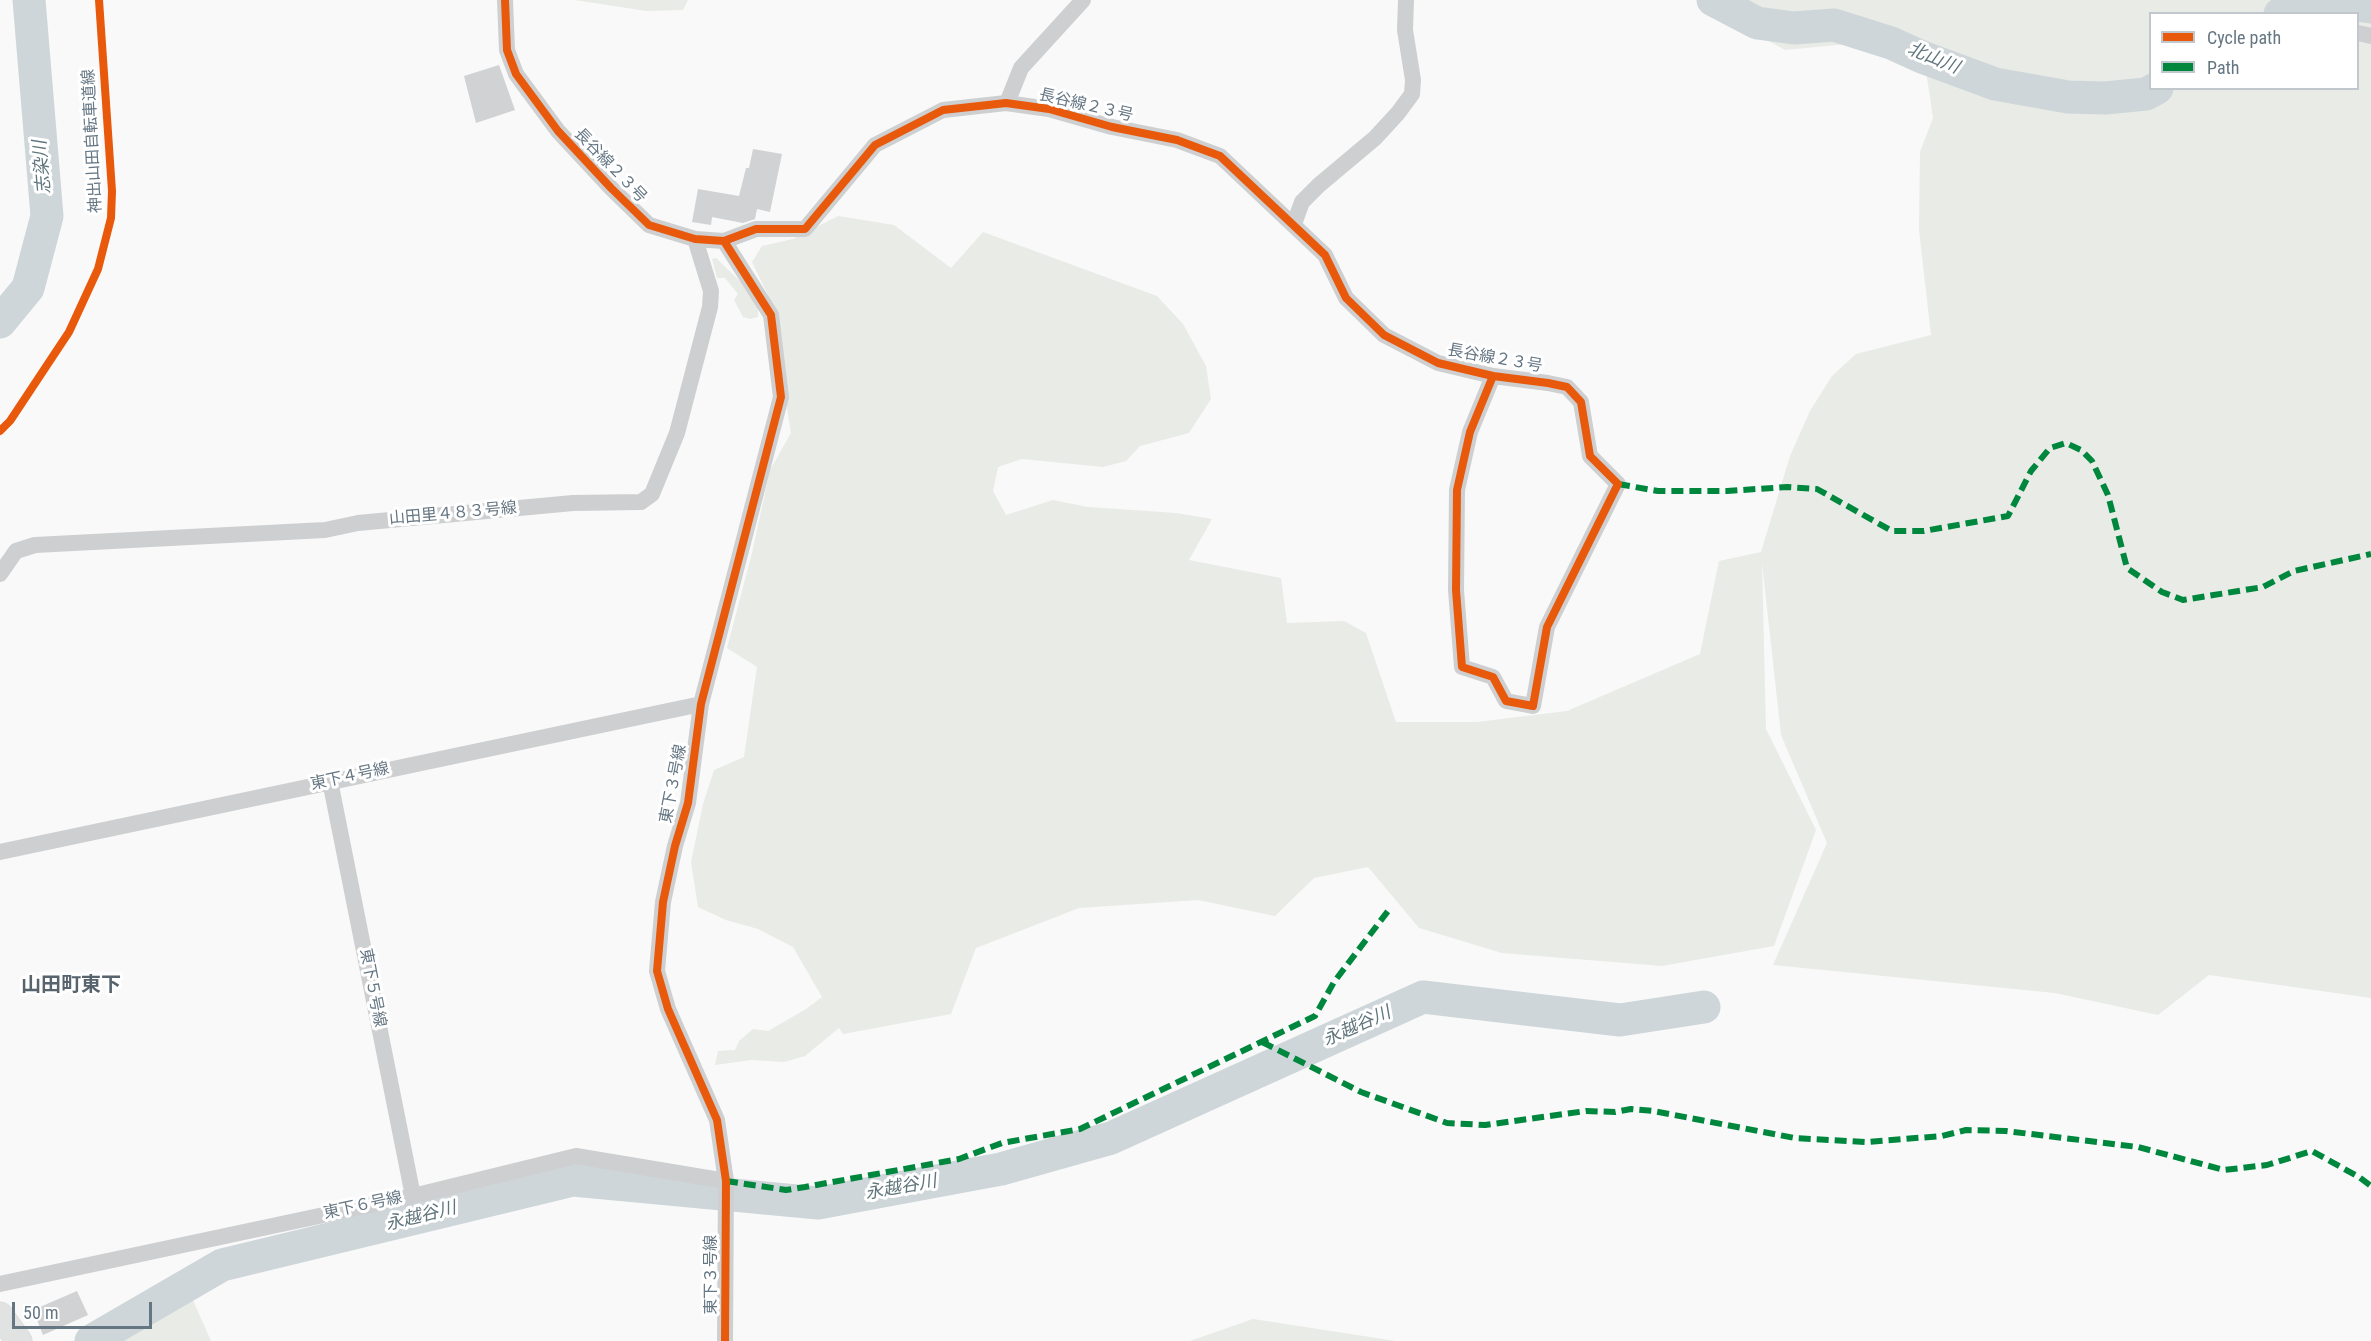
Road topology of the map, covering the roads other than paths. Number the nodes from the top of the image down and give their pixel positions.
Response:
1 (505, 0) edge
2 (1083, 0) edge
3 (1406, 0) edge
4 (1007, 103) junction
5 (1294, 224) junction
6 (695, 239) junction
7 (724, 241) junction
8 (1492, 376) junction
9 (0, 574) edge
10 (701, 704) junction
11 (330, 781) junction
12 (0, 852) edge
13 (726, 1182) junction
14 (413, 1196) junction
15 (0, 1284) edge
16 (0, 1315) edge
17 (19, 1341) edge
18 (725, 1341) edge

1 - 6 street, 長谷線２３号
2 - 4 street
3 - 5 street
4 - 5 street, 長谷線２３号
4 - 7 street, 長谷線２３号
5 - 8 street, 長谷線２３号
6 - 7 street, 長谷線２３号
6 - 9 street, 山田里４８３号線
7 - 10 street, 東下３号線
8 - 8 street, 長谷線２３号
10 - 11 street, 東下４号線
10 - 13 street, 東下３号線
11 - 12 street, 東下４号線
11 - 14 street, 東下５号線
13 - 14 street, 東下６号線
13 - 18 street, 東下３号線
14 - 15 street, 東下６号線
16 - 17 main road

